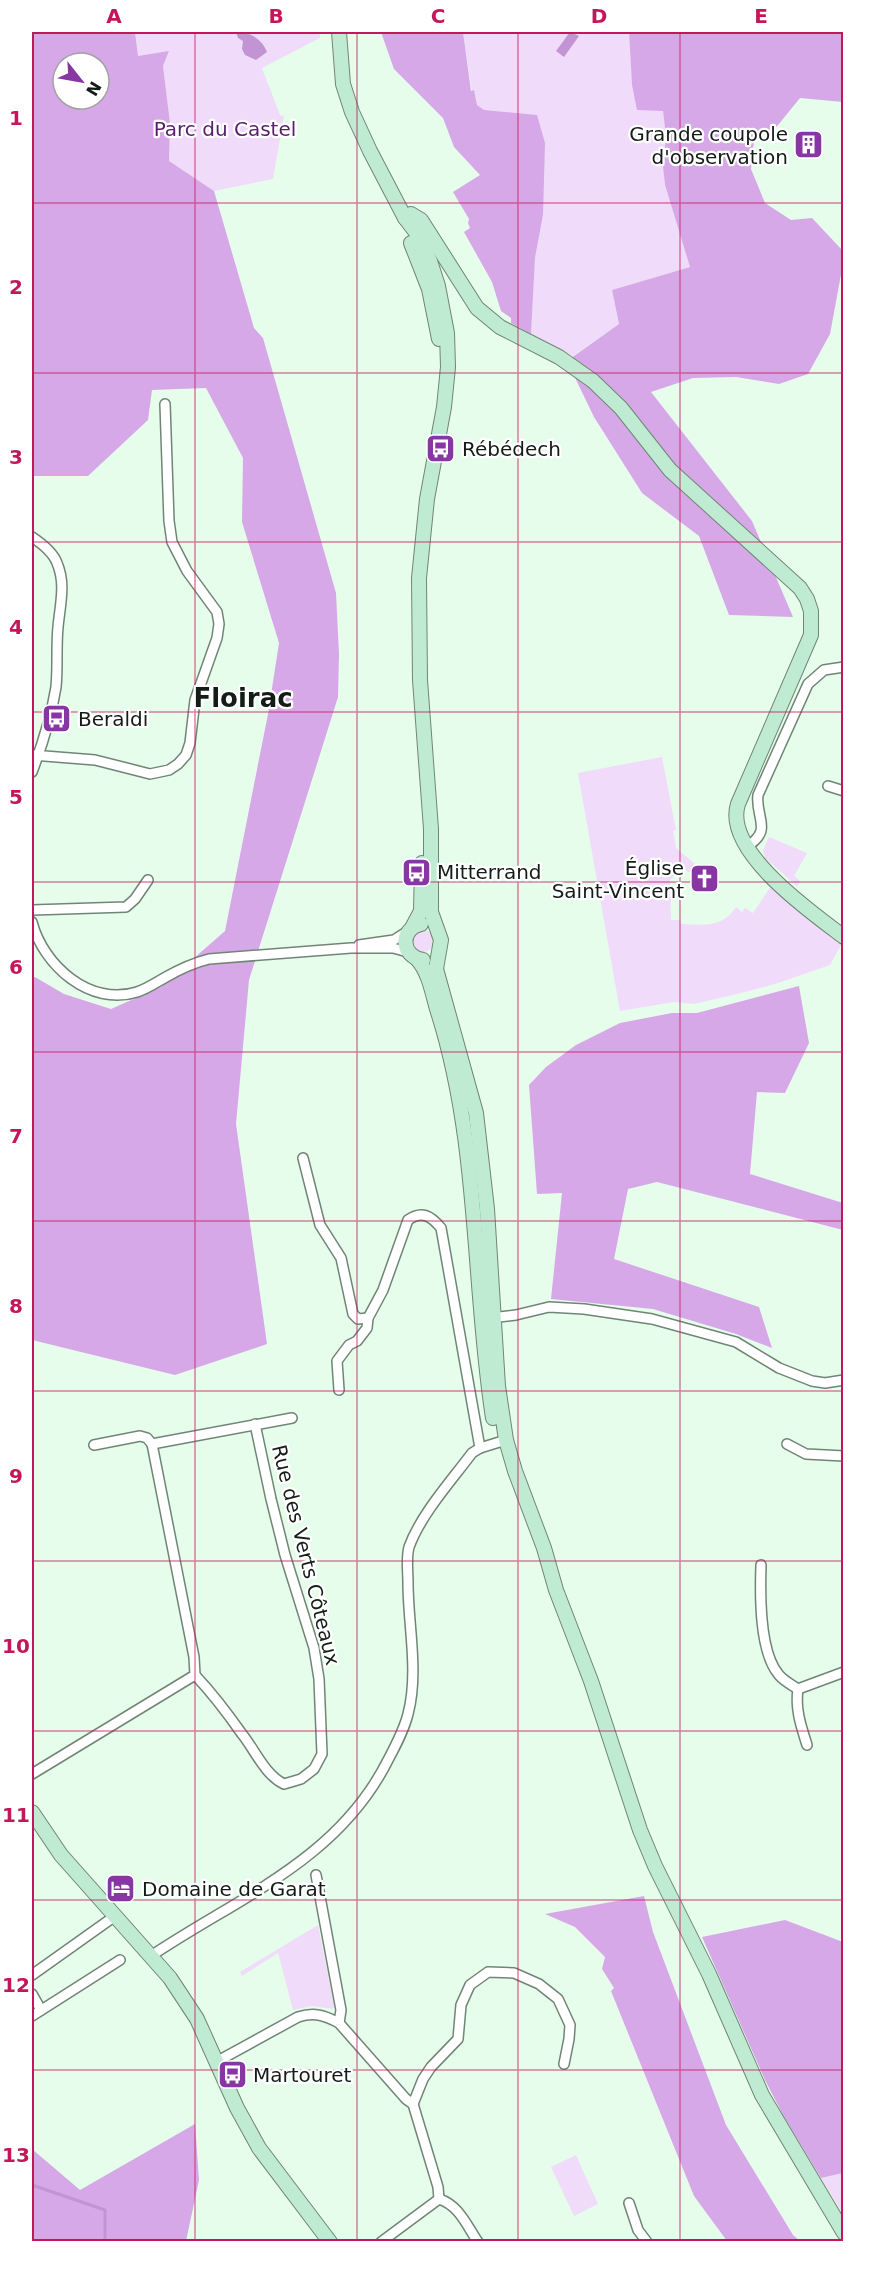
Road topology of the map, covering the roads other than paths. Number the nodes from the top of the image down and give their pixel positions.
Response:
1 (339, 32) edge
2 (405, 218) junction
3 (165, 404) dead end
4 (32, 537) edge
5 (843, 667) edge
6 (35, 755) edge
7 (32, 772) edge
8 (828, 786) dead end
9 (843, 791) edge
10 (746, 847) junction
11 (148, 880) dead end
12 (32, 910) edge
13 (32, 922) edge
14 (411, 928) junction
15 (436, 929) junction
16 (843, 937) edge
17 (351, 948) junction
18 (438, 952) junction
19 (412, 956) junction
20 (303, 1158) dead end
21 (368, 1318) junction
22 (488, 1318) junction
23 (843, 1380) edge
24 (339, 1390) dead end
25 (292, 1418) dead end
26 (255, 1424) junction
27 (501, 1441) junction
28 (152, 1444) junction
29 (787, 1444) dead end
30 (93, 1445) dead end
31 (480, 1448) junction
32 (843, 1456) edge
33 (761, 1565) dead end
34 (843, 1672) edge
35 (195, 1675) junction
36 (798, 1689) junction
37 (807, 1745) dead end
38 (32, 1774) edge
39 (32, 1812) edge
40 (316, 1875) dead end
41 (115, 1916) junction
42 (151, 1956) junction
43 (120, 1960) dead end
44 (32, 1975) edge
45 (32, 1994) edge
46 (41, 2010) junction
47 (32, 2016) edge
48 (339, 2023) junction
49 (216, 2062) junction
50 (564, 2064) dead end
51 (413, 2104) junction
52 (439, 2199) junction
53 (630, 2203) dead end
54 (843, 2233) edge
55 (330, 2241) edge
56 (381, 2241) edge
57 (478, 2241) edge
58 (647, 2241) edge

1 - 2 street
2 - 10 street
2 - 14 street
2 - 15 street
3 - 6 street
4 - 6 street
5 - 10 street
6 - 7 street
8 - 9 street
10 - 16 street
11 - 12 street
13 - 17 street
14 - 15 street
14 - 17 street
14 - 19 street
15 - 18 street
17 - 19 street
18 - 19 street
18 - 22 street
19 - 22 street
20 - 21 street
21 - 24 street
21 - 31 street
22 - 23 street
22 - 27 street
25 - 26 street, Rue des Verts Côteaux
26 - 28 street, Rue des Verts Côteaux
26 - 35 street, Rue des Verts Côteaux
27 - 31 street
27 - 54 street
28 - 30 street, Rue des Verts Côteaux
28 - 35 street
29 - 32 street
31 - 42 street
33 - 36 street
34 - 36 street
35 - 38 street
36 - 37 street
39 - 41 street
40 - 48 street
41 - 42 street
41 - 44 street
42 - 49 street
43 - 46 street
45 - 46 street
46 - 47 street
48 - 49 street
48 - 51 street
49 - 55 street
50 - 51 street
51 - 52 street
52 - 56 street
52 - 57 street
53 - 58 street

